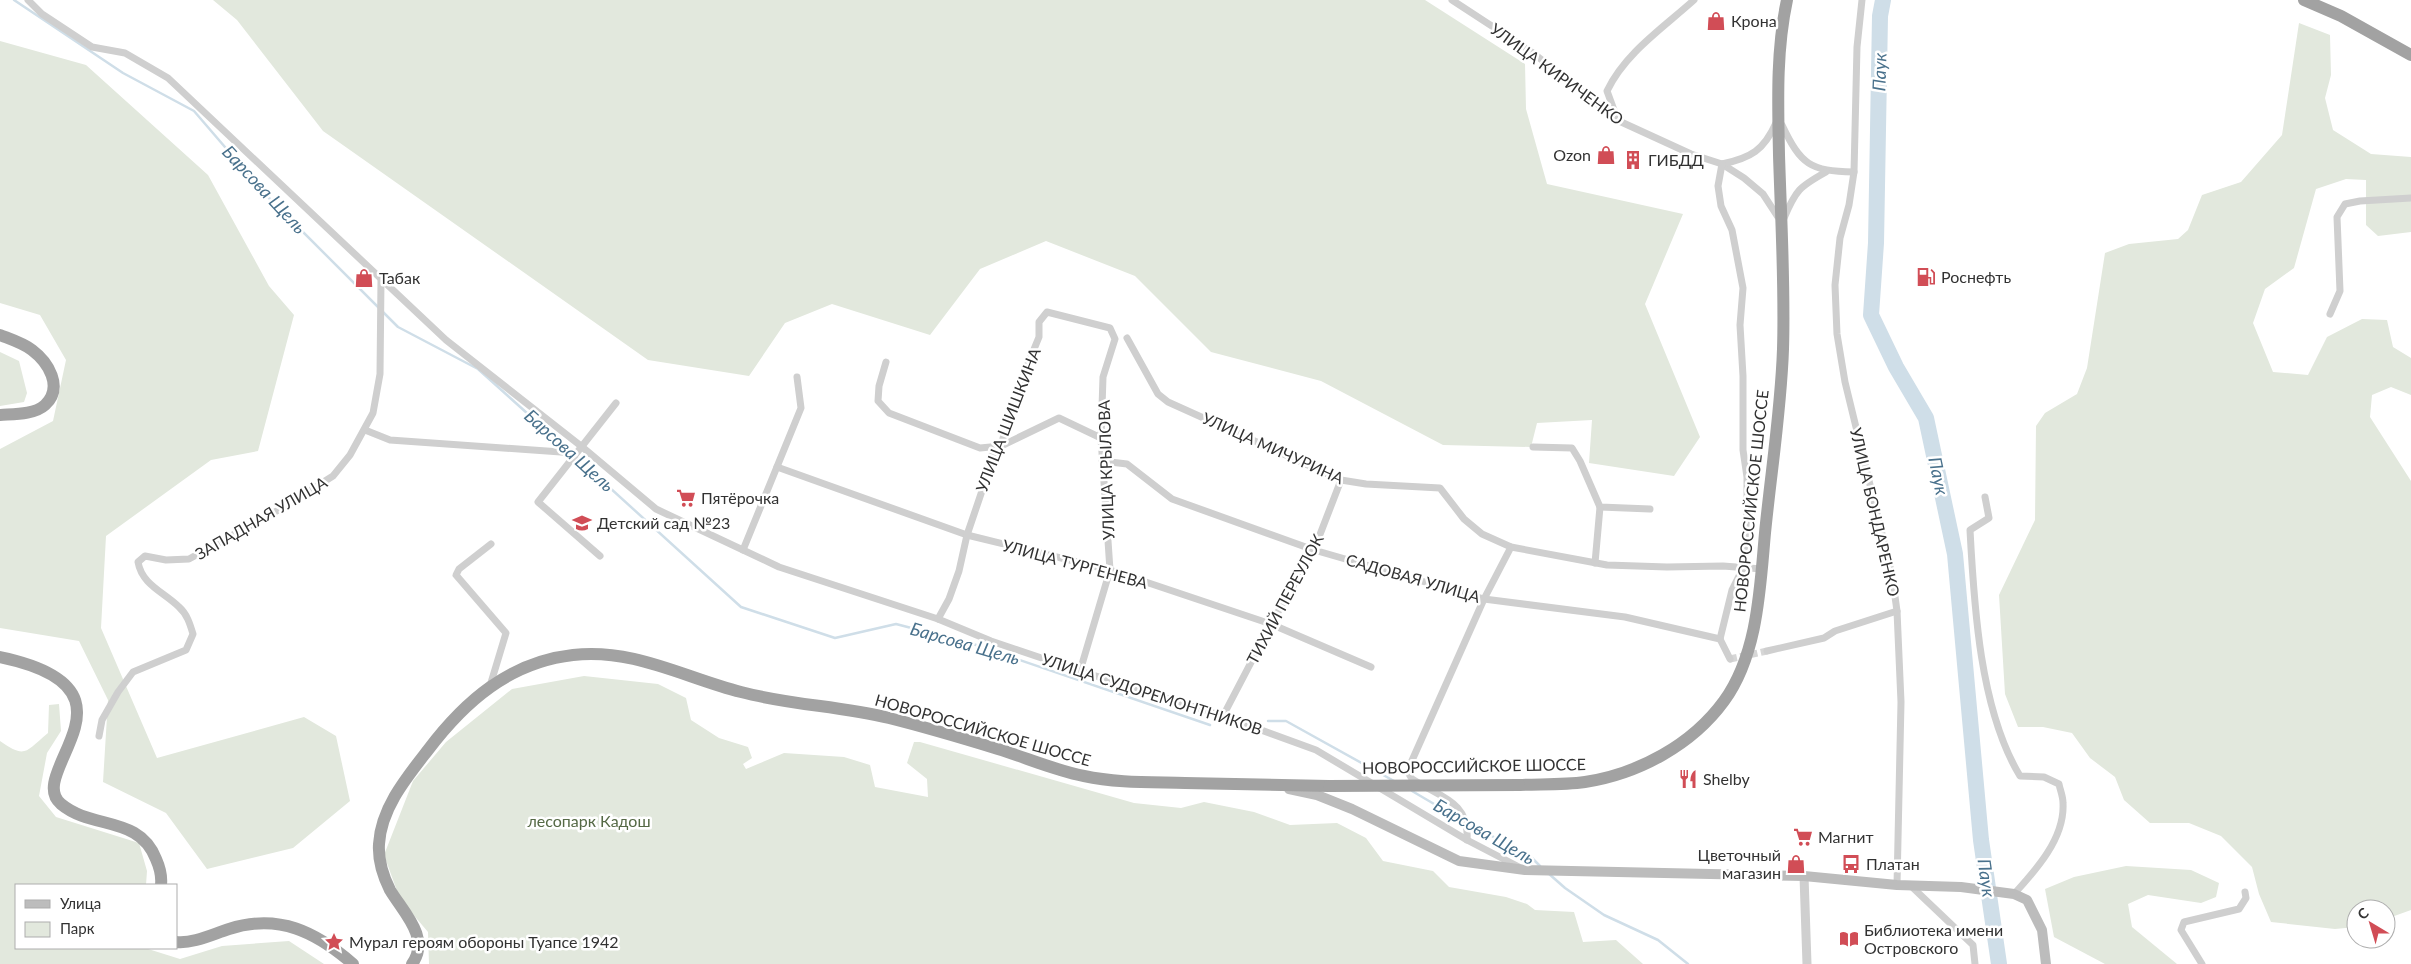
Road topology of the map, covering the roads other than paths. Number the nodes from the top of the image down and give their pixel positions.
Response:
1 (28, 0) edge
2 (1452, 0) edge
3 (1694, 0) edge
4 (1786, 0) edge
5 (1862, 0) edge
6 (2304, 0) edge
7 (2411, 55) edge
8 (1778, 118) junction
9 (1618, 121) junction
10 (1722, 164) junction
11 (1826, 172) junction
12 (1854, 172) junction
13 (2411, 198) edge
14 (1782, 224) junction
15 (381, 280) junction
16 (2330, 314) dead end
17 (1110, 328) joint
18 (0, 335) edge
19 (1127, 338) dead end
20 (886, 362) dead end
21 (797, 377) dead end
22 (616, 403) dead end
23 (0, 415) edge
24 (365, 430) junction
25 (1101, 438) junction
26 (581, 446) junction
27 (1001, 446) junction
28 (1533, 448) dead end
29 (575, 453) junction
30 (1102, 461) junction
31 (777, 467) junction
32 (1341, 480) junction
33 (1985, 497) dead end
34 (1600, 507) junction
35 (1650, 509) dead end
36 (967, 535) junction
37 (492, 544) dead end
38 (1511, 547) junction
39 (743, 550) junction
40 (1314, 550) junction
41 (600, 556) dead end
42 (1595, 563) junction
43 (1743, 568) junction
44 (1762, 569) junction
45 (1110, 570) junction
46 (1484, 599) junction
47 (1897, 611) junction
48 (938, 619) junction
49 (1271, 624) junction
50 (1720, 639) junction
51 (1767, 650) tunnel mouth
52 (0, 657) edge
53 (1730, 659) dead end
54 (1371, 667) dead end
55 (1080, 670) junction
56 (490, 686) junction
57 (1223, 716) junction
58 (99, 736) dead end
59 (1270, 785) junction
60 (1467, 840) junction
61 (1528, 870) junction
62 (1804, 876) junction
63 (161, 884) edge
64 (1896, 885) junction
65 (1911, 886) junction
66 (2245, 892) dead end
67 (2014, 894) junction
68 (178, 942) edge
69 (353, 964) edge
70 (412, 964) edge
71 (1807, 964) edge
72 (1975, 964) edge
73 (2046, 964) edge
74 (2202, 964) edge

1 - 15 street, УЛИЦА СУДОРЕМОНТНИКОВ
2 - 9 street, УЛИЦА КИРИЧЕНКО
3 - 9 street
4 - 8 highway, НОВОРОССИЙСКОЕ ШОССЕ
5 - 12 street, УЛИЦА БОНДАРЕНКО
6 - 7 highway
8 - 10 street
8 - 11 street
8 - 14 highway, НОВОРОССИЙСКОЕ ШОССЕ
9 - 10 street, УЛИЦА КИРИЧЕНКО
10 - 14 street, УЛИЦА КИРИЧЕНКО
10 - 43 street
11 - 12 street
11 - 14 street
12 - 47 street, УЛИЦА БОНДАРЕНКО
13 - 16 street
14 - 44 highway, НОВОРОССИЙСКОЕ ШОССЕ
15 - 24 street, ЗАПАДНАЯ УЛИЦА
15 - 26 street, УЛИЦА СУДОРЕМОНТНИКОВ
17 - 25 street, УЛИЦА КРЫЛОВА
17 - 27 street, УЛИЦА ШИШКИНА
18 - 23 highway
19 - 32 street, УЛИЦА МИЧУРИНА
20 - 27 street
21 - 31 street
22 - 26 street
24 - 29 street
24 - 58 street, ЗАПАДНАЯ УЛИЦА
25 - 27 street
25 - 30 street, УЛИЦА КРЫЛОВА
26 - 29 street
26 - 39 street, УЛИЦА СУДОРЕМОНТНИКОВ
27 - 36 street, УЛИЦА ШИШКИНА
28 - 34 street
29 - 41 street
30 - 40 street, САДОВАЯ УЛИЦА
30 - 45 street, УЛИЦА КРЫЛОВА
31 - 36 street, УЛИЦА ТУРГЕНЕВА
31 - 39 street
32 - 38 street, УЛИЦА МИЧУРИНА
32 - 40 street, ТИХИЙ ПЕРЕУЛОК
33 - 67 street
34 - 35 street
34 - 42 street
36 - 45 street, УЛИЦА ТУРГЕНЕВА
36 - 48 street, УЛИЦА ШИШКИНА
37 - 56 street
38 - 42 street, УЛИЦА МИЧУРИНА
38 - 46 street
39 - 48 street, УЛИЦА СУДОРЕМОНТНИКОВ
40 - 46 street, САДОВАЯ УЛИЦА
40 - 49 street, ТИХИЙ ПЕРЕУЛОК
42 - 43 street, УЛИЦА МИЧУРИНА
43 - 44 street, УЛИЦА МИЧУРИНА
43 - 50 street
44 - 59 highway, НОВОРОССИЙСКОЕ ШОССЕ, bridge
45 - 49 street, УЛИЦА ТУРГЕНЕВА
45 - 55 street, УЛИЦА КРЫЛОВА
46 - 50 street, САДОВАЯ УЛИЦА
46 - 60 street
47 - 51 street
47 - 64 street, УЛИЦА БОНДАРЕНКО
48 - 55 street, УЛИЦА СУДОРЕМОНТНИКОВ
49 - 54 street, УЛИЦА ТУРГЕНЕВА
49 - 57 street, ТИХИЙ ПЕРЕУЛОК
50 - 53 street
52 - 63 highway
55 - 57 street, УЛИЦА СУДОРЕМОНТНИКОВ
56 - 59 highway, НОВОРОССИЙСКОЕ ШОССЕ
56 - 70 highway, НОВОРОССИЙСКОЕ ШОССЕ
57 - 60 street, УЛИЦА СУДОРЕМОНТНИКОВ
59 - 61 main road, НОВОРОССИЙСКОЕ ШОССЕ
60 - 61 street, УЛИЦА СУДОРЕМОНТНИКОВ
61 - 62 main road, НОВОРОССИЙСКОЕ ШОССЕ
62 - 64 main road, НОВОРОССИЙСКОЕ ШОССЕ
62 - 71 street
64 - 65 main road, НОВОРОССИЙСКОЕ ШОССЕ
65 - 67 main road, НОВОРОССИЙСКОЕ ШОССЕ
65 - 72 street
66 - 74 street
67 - 73 main road
68 - 69 highway

